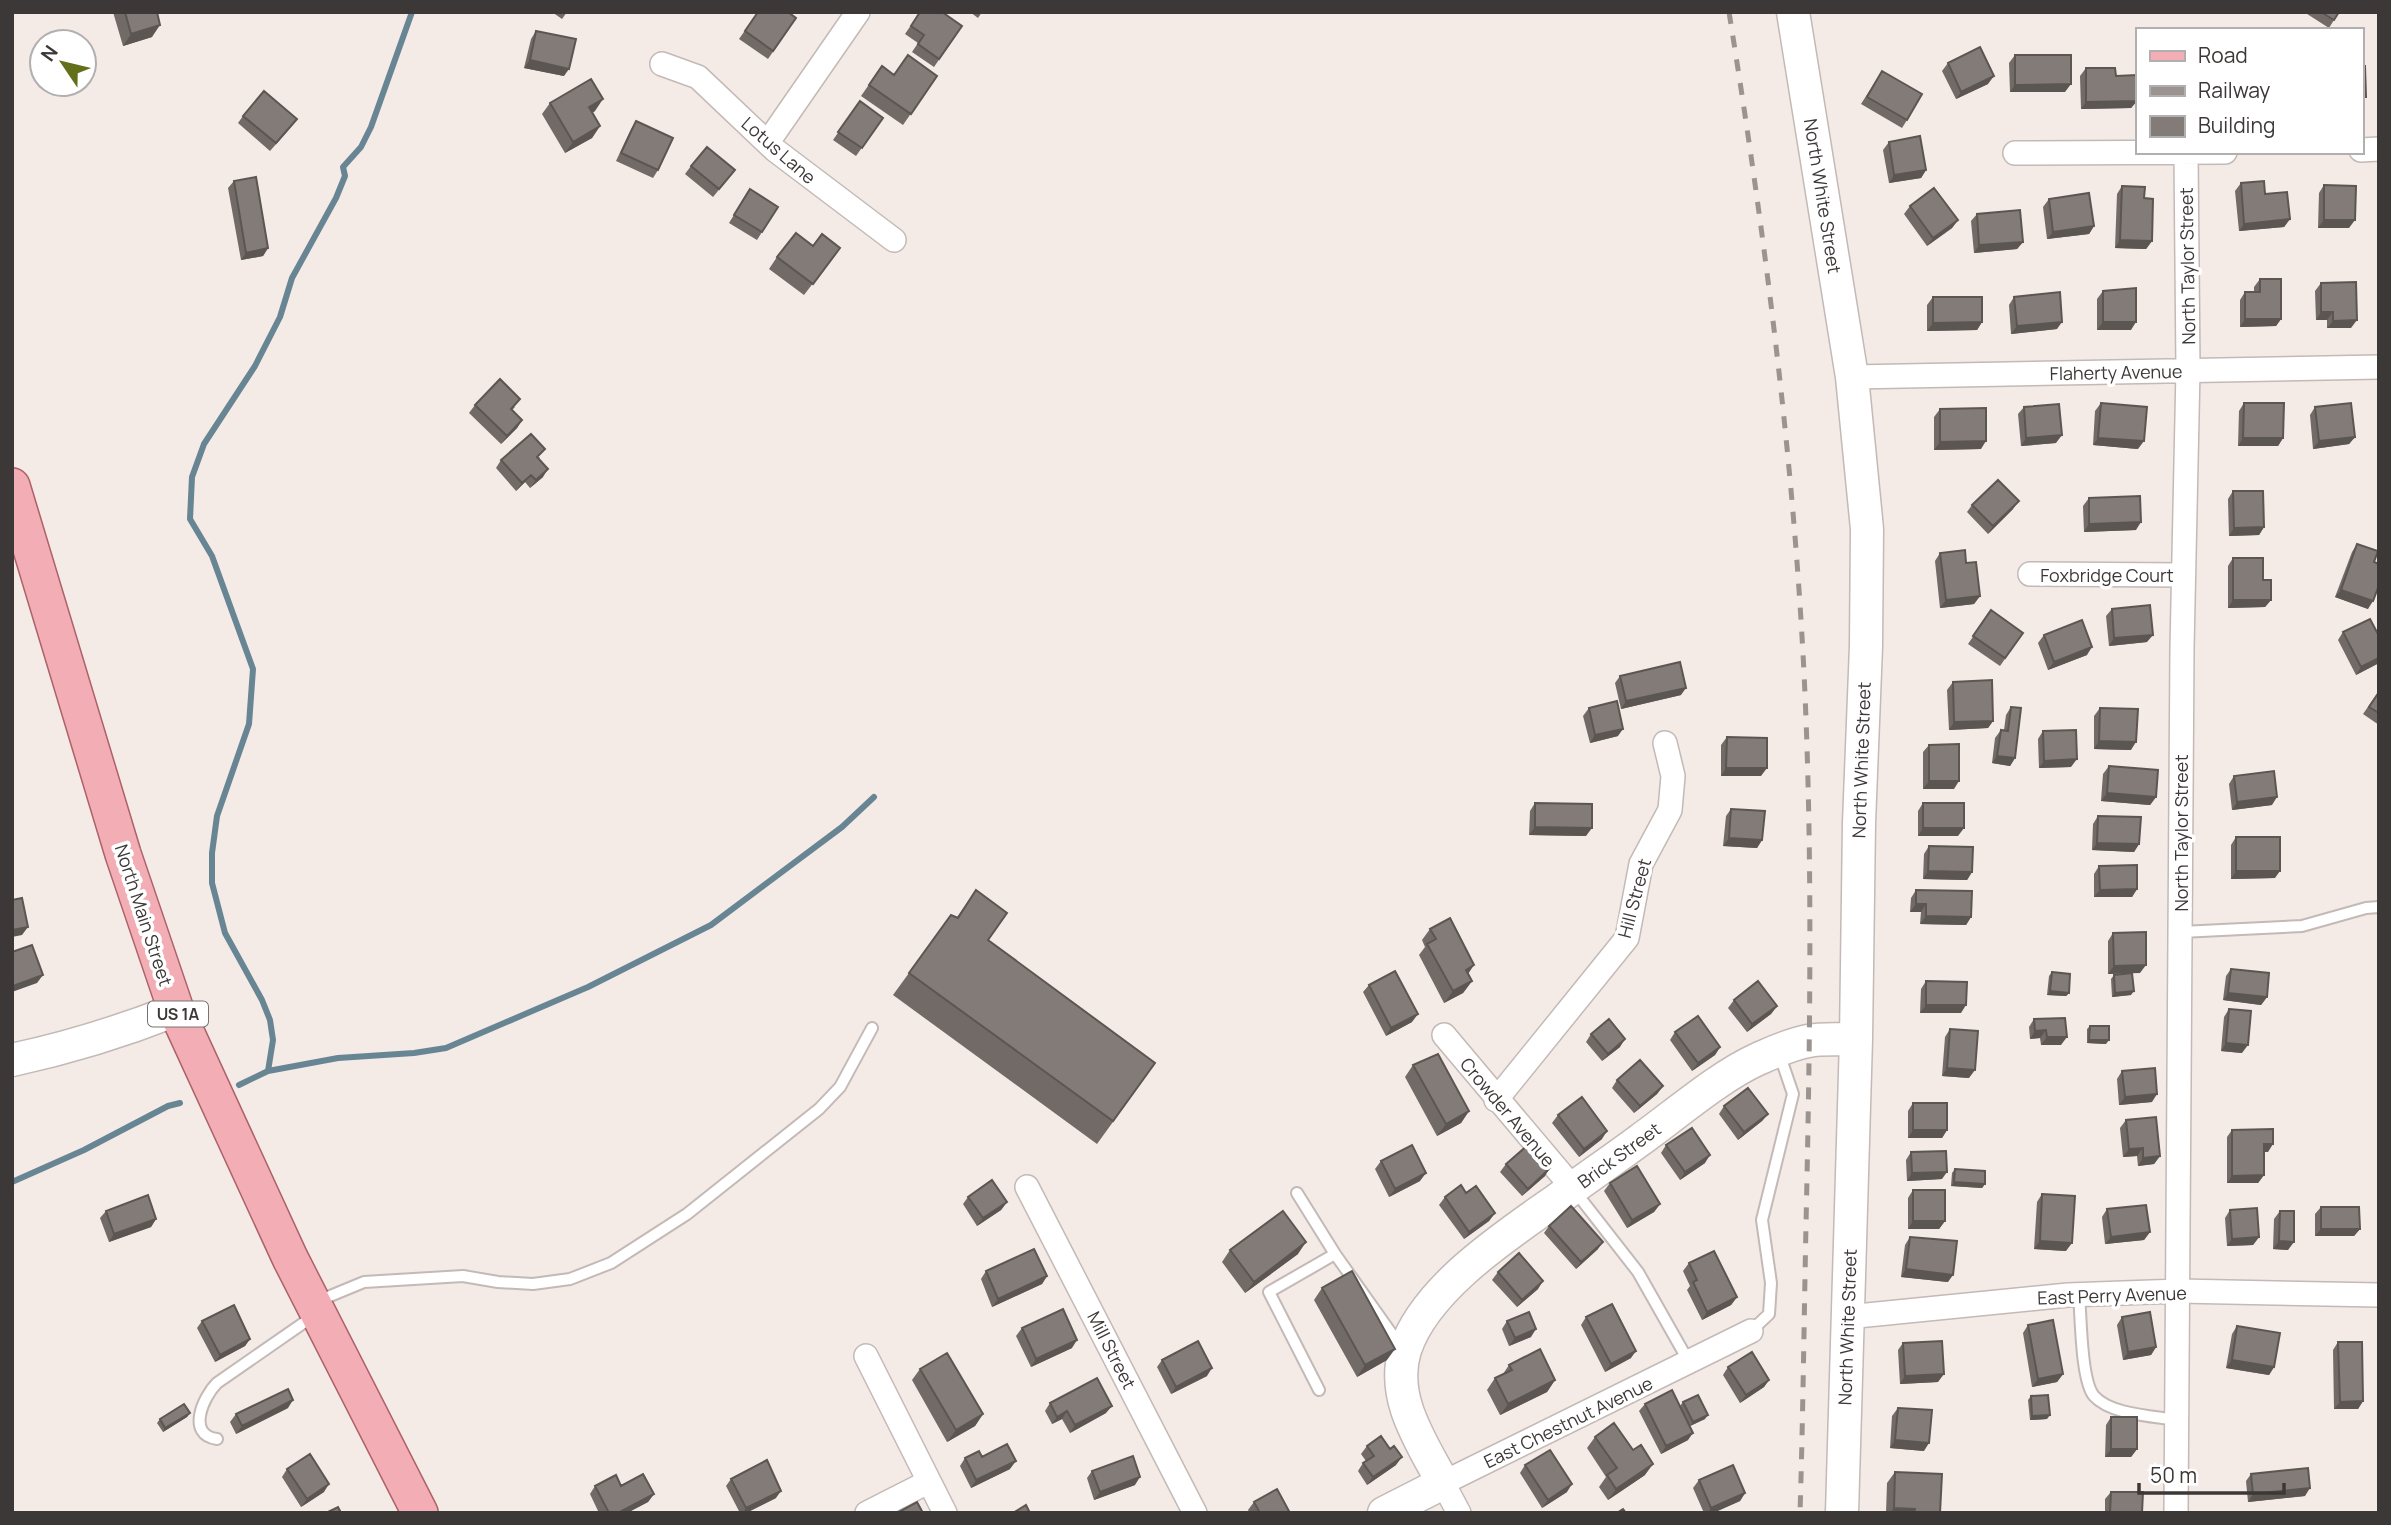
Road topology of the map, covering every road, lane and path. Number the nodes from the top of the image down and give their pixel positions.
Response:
1 (858, 12) edge
2 (1793, 12) edge
3 (662, 64) dead end
4 (768, 142) junction
5 (2015, 153) dead end
6 (2136, 153) edge
7 (2186, 154) edge
8 (894, 240) dead end
9 (2379, 367) edge
10 (2188, 370) junction
11 (1853, 377) junction
12 (12, 486) edge
13 (2030, 574) dead end
14 (2183, 575) junction
15 (1665, 743) dead end
16 (2379, 907) edge
17 (2181, 932) junction
18 (176, 1010) junction
19 (872, 1028) dead end
20 (1444, 1035) dead end
21 (1856, 1039) junction
22 (1778, 1050) junction
23 (12, 1060) edge
24 (1496, 1100) junction
25 (1027, 1187) dead end
26 (1573, 1188) junction
27 (1297, 1192) dead end
28 (1335, 1254) junction
29 (2179, 1291) junction
30 (2079, 1294) junction
31 (2379, 1295) edge
32 (315, 1308) junction
33 (1847, 1317) junction
34 (1751, 1331) joint
35 (1409, 1340) junction
36 (866, 1356) dead end
37 (1689, 1362) junction
38 (1320, 1390) dead end
39 (2177, 1420) junction
40 (217, 1439) dead end
41 (928, 1482) junction
42 (1443, 1483) junction
43 (420, 1513) edge
44 (867, 1513) edge
45 (944, 1513) edge
46 (1195, 1513) edge
47 (1384, 1513) edge
48 (1459, 1513) edge
49 (1842, 1513) edge
50 (2176, 1513) edge

1 - 4 street
2 - 11 main road, North White Street
3 - 4 street, Lotus Lane
4 - 8 street, Lotus Lane
5 - 6 street
7 - 10 street, North Taylor Street
9 - 10 street, Flaherty Avenue
10 - 11 street, Flaherty Avenue
10 - 14 street, North Taylor Street
11 - 21 main road, North White Street
12 - 18 main road, North Main Street / US 1A
13 - 14 street, Foxbridge Court
14 - 17 street, North Taylor Street
15 - 24 street, Hill Street
16 - 17 lane
17 - 29 street, North Taylor Street
18 - 23 main road
18 - 32 main road, North Main Street / US 1A
19 - 32 lane
20 - 24 street, Crowder Avenue
21 - 22 main road, Brick Street
21 - 33 main road, North White Street
22 - 26 main road, Brick Street
22 - 34 lane
24 - 26 street, Crowder Avenue
25 - 46 street, Mill Street
26 - 35 main road, Brick Street
26 - 37 lane
27 - 28 lane
28 - 35 lane
28 - 38 lane
29 - 30 street, East Perry Avenue
29 - 31 street, East Perry Avenue
29 - 39 street, North Taylor Street
30 - 33 street, East Perry Avenue
30 - 39 lane
32 - 40 lane
32 - 43 main road, North Main Street / US 1A
33 - 49 main road, North White Street
34 - 37 street, East Chestnut Avenue
35 - 42 main road
36 - 41 street
37 - 42 street, East Chestnut Avenue
39 - 50 street, North Taylor Street
41 - 44 street
41 - 45 street
42 - 47 main road, East Chestnut Avenue
42 - 48 street

